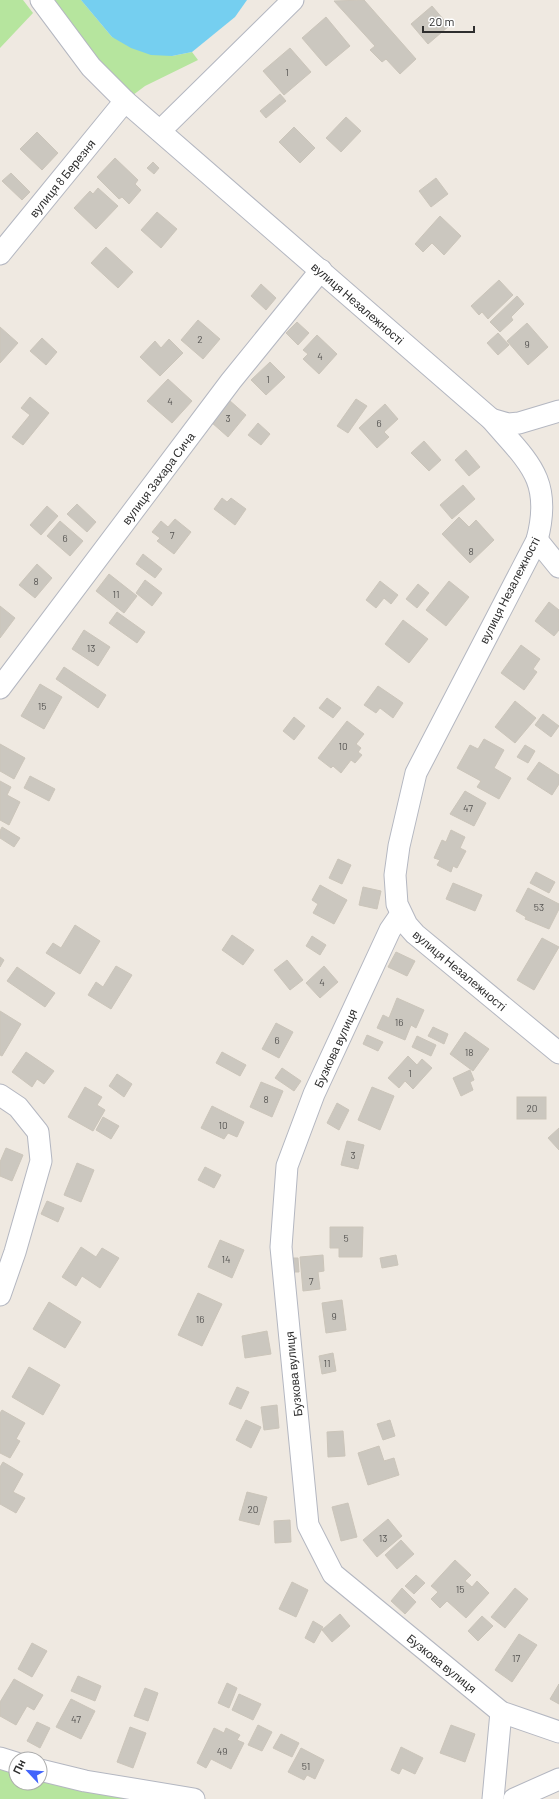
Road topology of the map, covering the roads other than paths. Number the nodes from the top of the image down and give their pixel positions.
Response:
1 (41, 0) edge
2 (293, 0) edge
3 (125, 101) junction
4 (160, 131) junction
5 (0, 254) edge
6 (321, 270) junction
7 (559, 411) edge
8 (491, 420) junction
9 (537, 540) junction
10 (559, 567) edge
11 (0, 688) edge
12 (401, 914) junction
13 (559, 1053) edge
14 (0, 1095) edge
15 (0, 1295) edge
16 (501, 1712) junction
17 (559, 1732) edge
18 (48, 1772) edge
19 (559, 1779) edge
20 (194, 1799) edge
21 (493, 1799) edge
22 (514, 1799) edge

1 - 3 street, вулиця Незалежності
2 - 4 street
3 - 4 street, вулиця Незалежності
3 - 5 street, вулиця 8 Березня
4 - 6 street, вулиця Незалежності
6 - 8 street, вулиця Незалежності
6 - 11 street, вулиця Захара Сича
7 - 8 street
8 - 9 street, вулиця Незалежності
9 - 10 street
9 - 12 street, вулиця Незалежності
12 - 13 street, вулиця Незалежності
12 - 16 street, Бузкова вулиця
14 - 15 street
16 - 17 street, Бузкова вулиця
16 - 21 street
18 - 20 street
19 - 22 street

